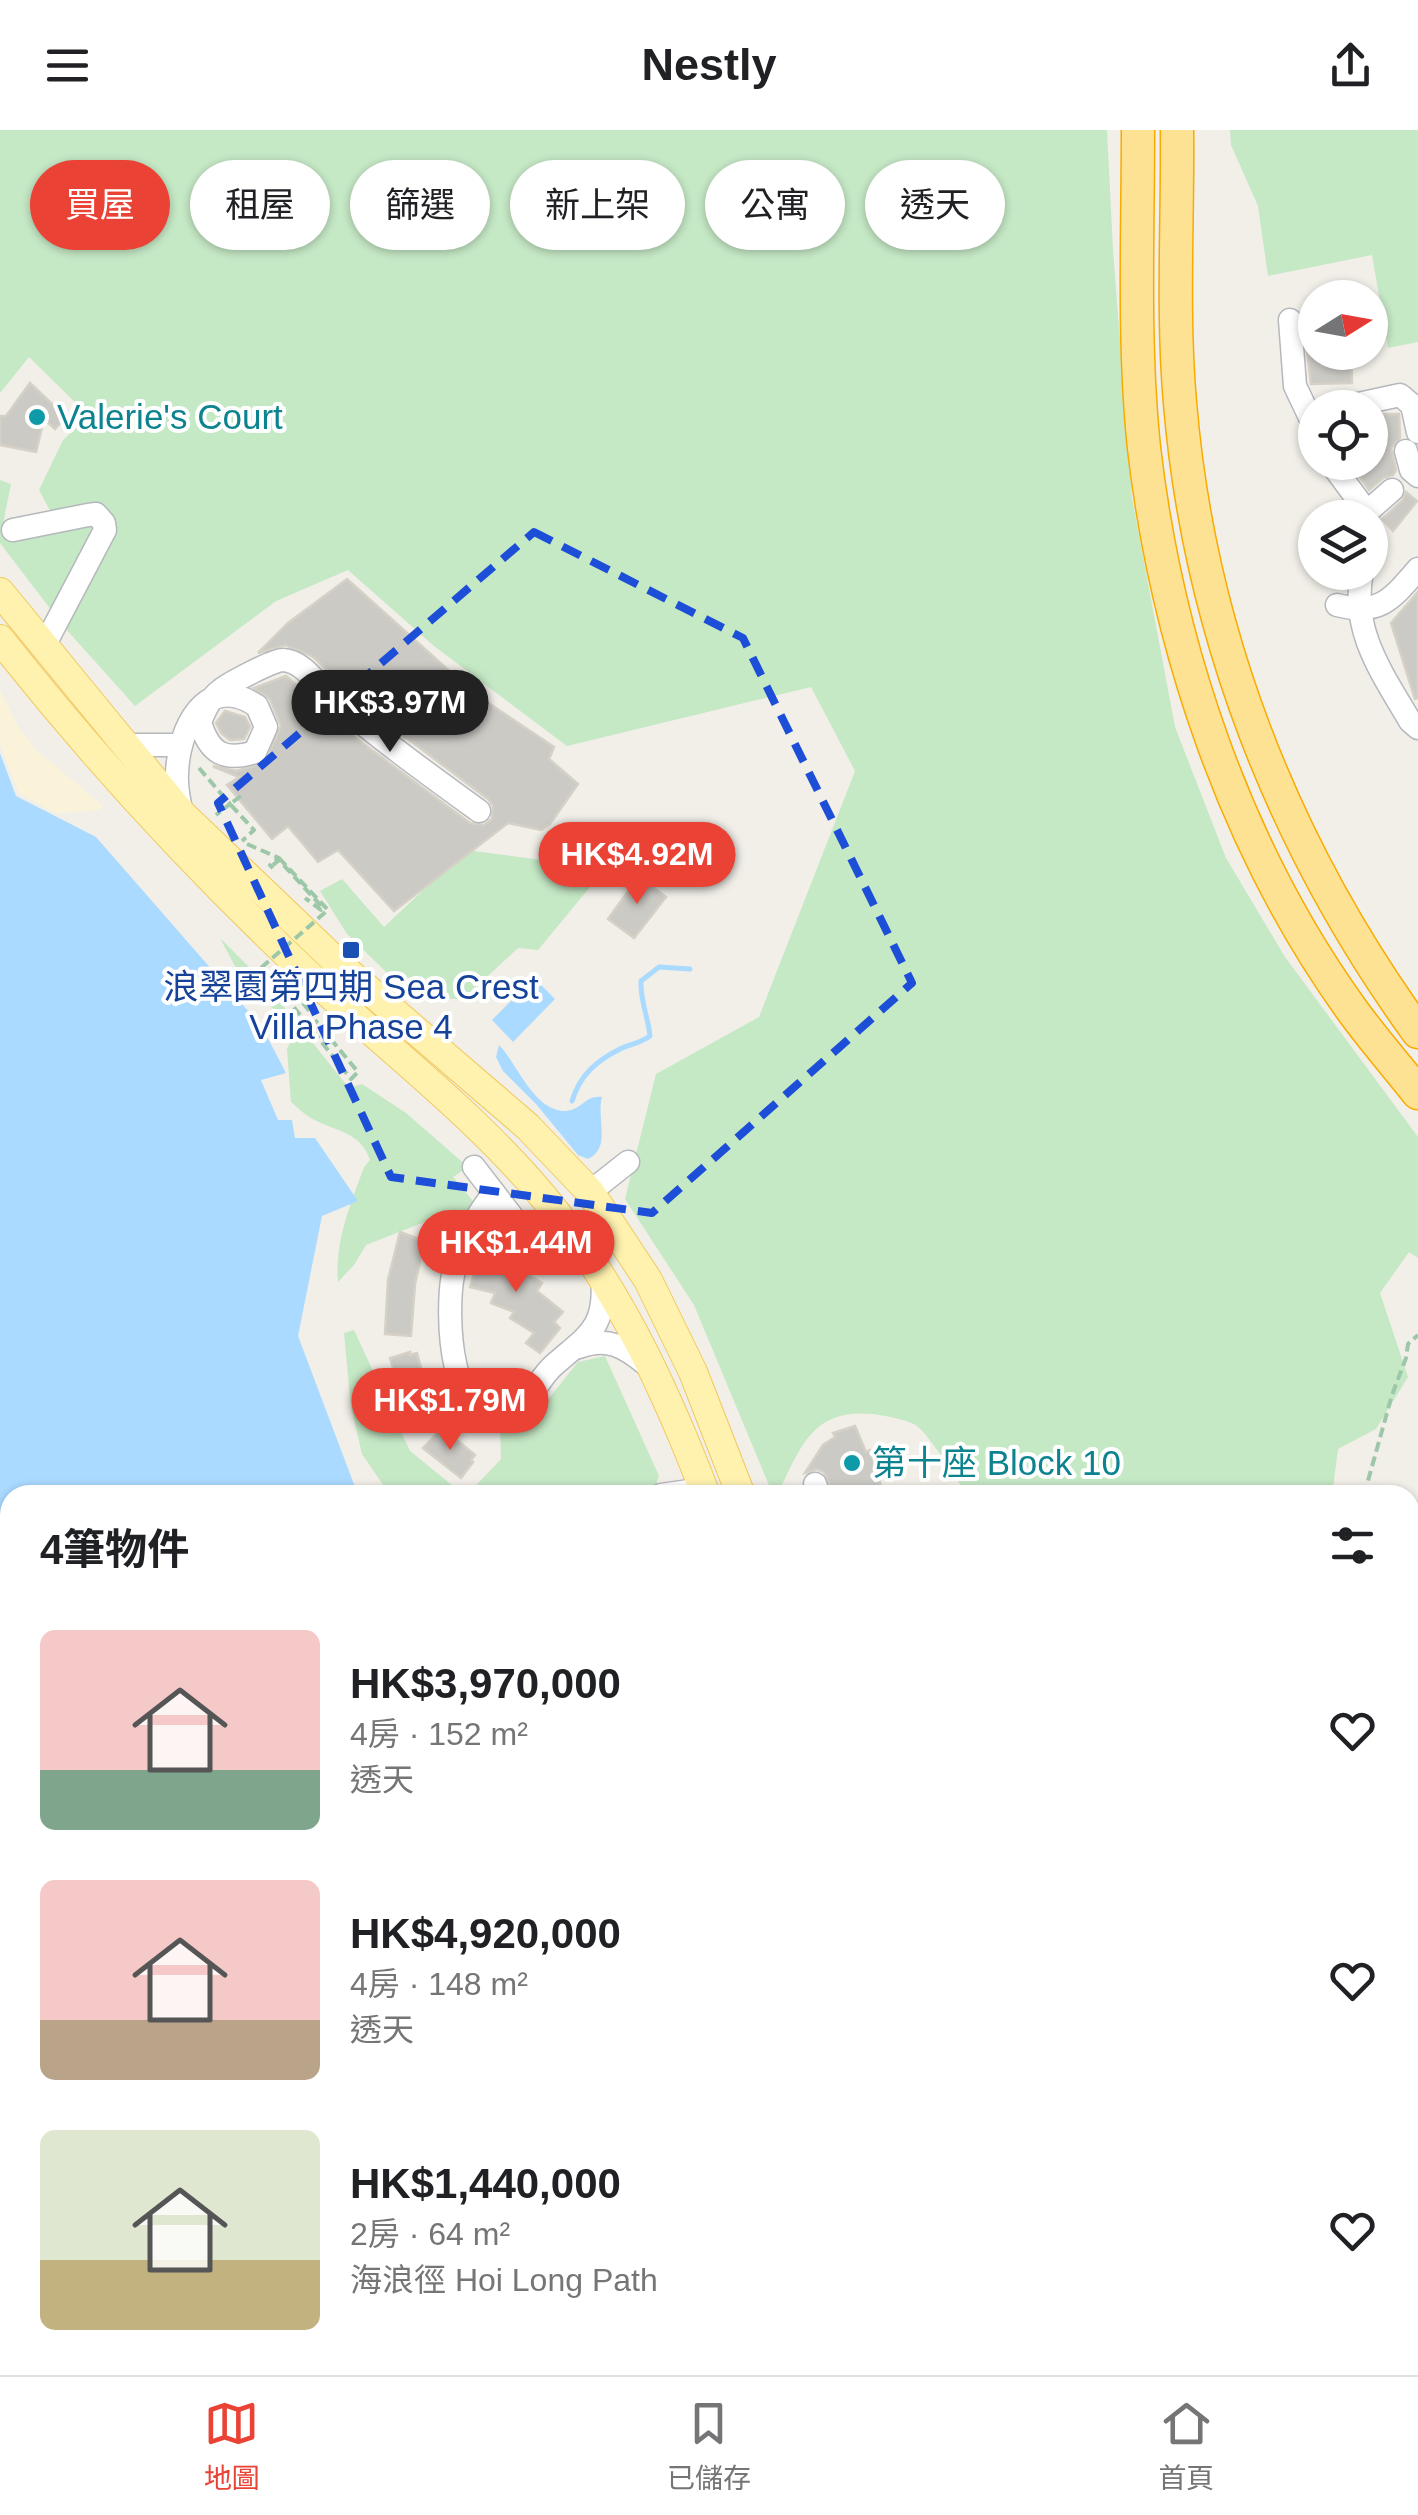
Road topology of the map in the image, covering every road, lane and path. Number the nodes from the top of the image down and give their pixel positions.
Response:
1 (1138, 130) edge
2 (1178, 130) edge
3 (1290, 320) dead end
4 (1298, 390) edge
5 (1388, 398) edge
6 (1412, 442) edge
7 (1418, 476) edge
8 (1392, 490) dead end
9 (1382, 500) edge
10 (13, 530) dead end
11 (1418, 569) edge
12 (1358, 590) edge
13 (0, 592) edge
14 (1348, 608) junction
15 (0, 639) edge
16 (44, 648) junction
17 (1418, 728) edge
18 (125, 745) junction
19 (180, 745) junction
20 (195, 764) dead end
21 (241, 796) dead end
22 (230, 804) junction
23 (478, 810) dead end
24 (182, 814) junction
25 (213, 818) dead end
26 (279, 858) junction
27 (273, 865) dead end
28 (282, 877) dead end
29 (293, 889) dead end
30 (314, 1020) dead end
31 (1418, 1032) edge
32 (1418, 1092) edge
33 (628, 1162) dead end
34 (474, 1167) dead end
35 (590, 1192) junction
36 (494, 1193) junction
37 (514, 1219) dead end
38 (602, 1275) junction
39 (1418, 1335) edge
40 (579, 1347) junction
41 (654, 1370) junction
42 (701, 1485) edge
43 (738, 1485) edge
44 (1367, 1485) edge

1 - 32 highway
2 - 31 highway
3 - 4 street
5 - 6 street
6 - 7 street
8 - 9 street
10 - 16 street
11 - 14 street
12 - 14 street
13 - 16 main road
14 - 17 street
15 - 38 main road
16 - 18 main road
18 - 19 street
18 - 24 main road
19 - 23 street
19 - 24 street
20 - 22 path
21 - 22 path
22 - 25 path
22 - 26 path
24 - 35 main road
26 - 28 path
26 - 30 path, bridge
27 - 29 path, bridge
33 - 35 street
34 - 36 street
35 - 43 main road
36 - 37 street
36 - 40 street
38 - 40 street
38 - 41 main road
39 - 44 path
40 - 41 street
41 - 42 main road

